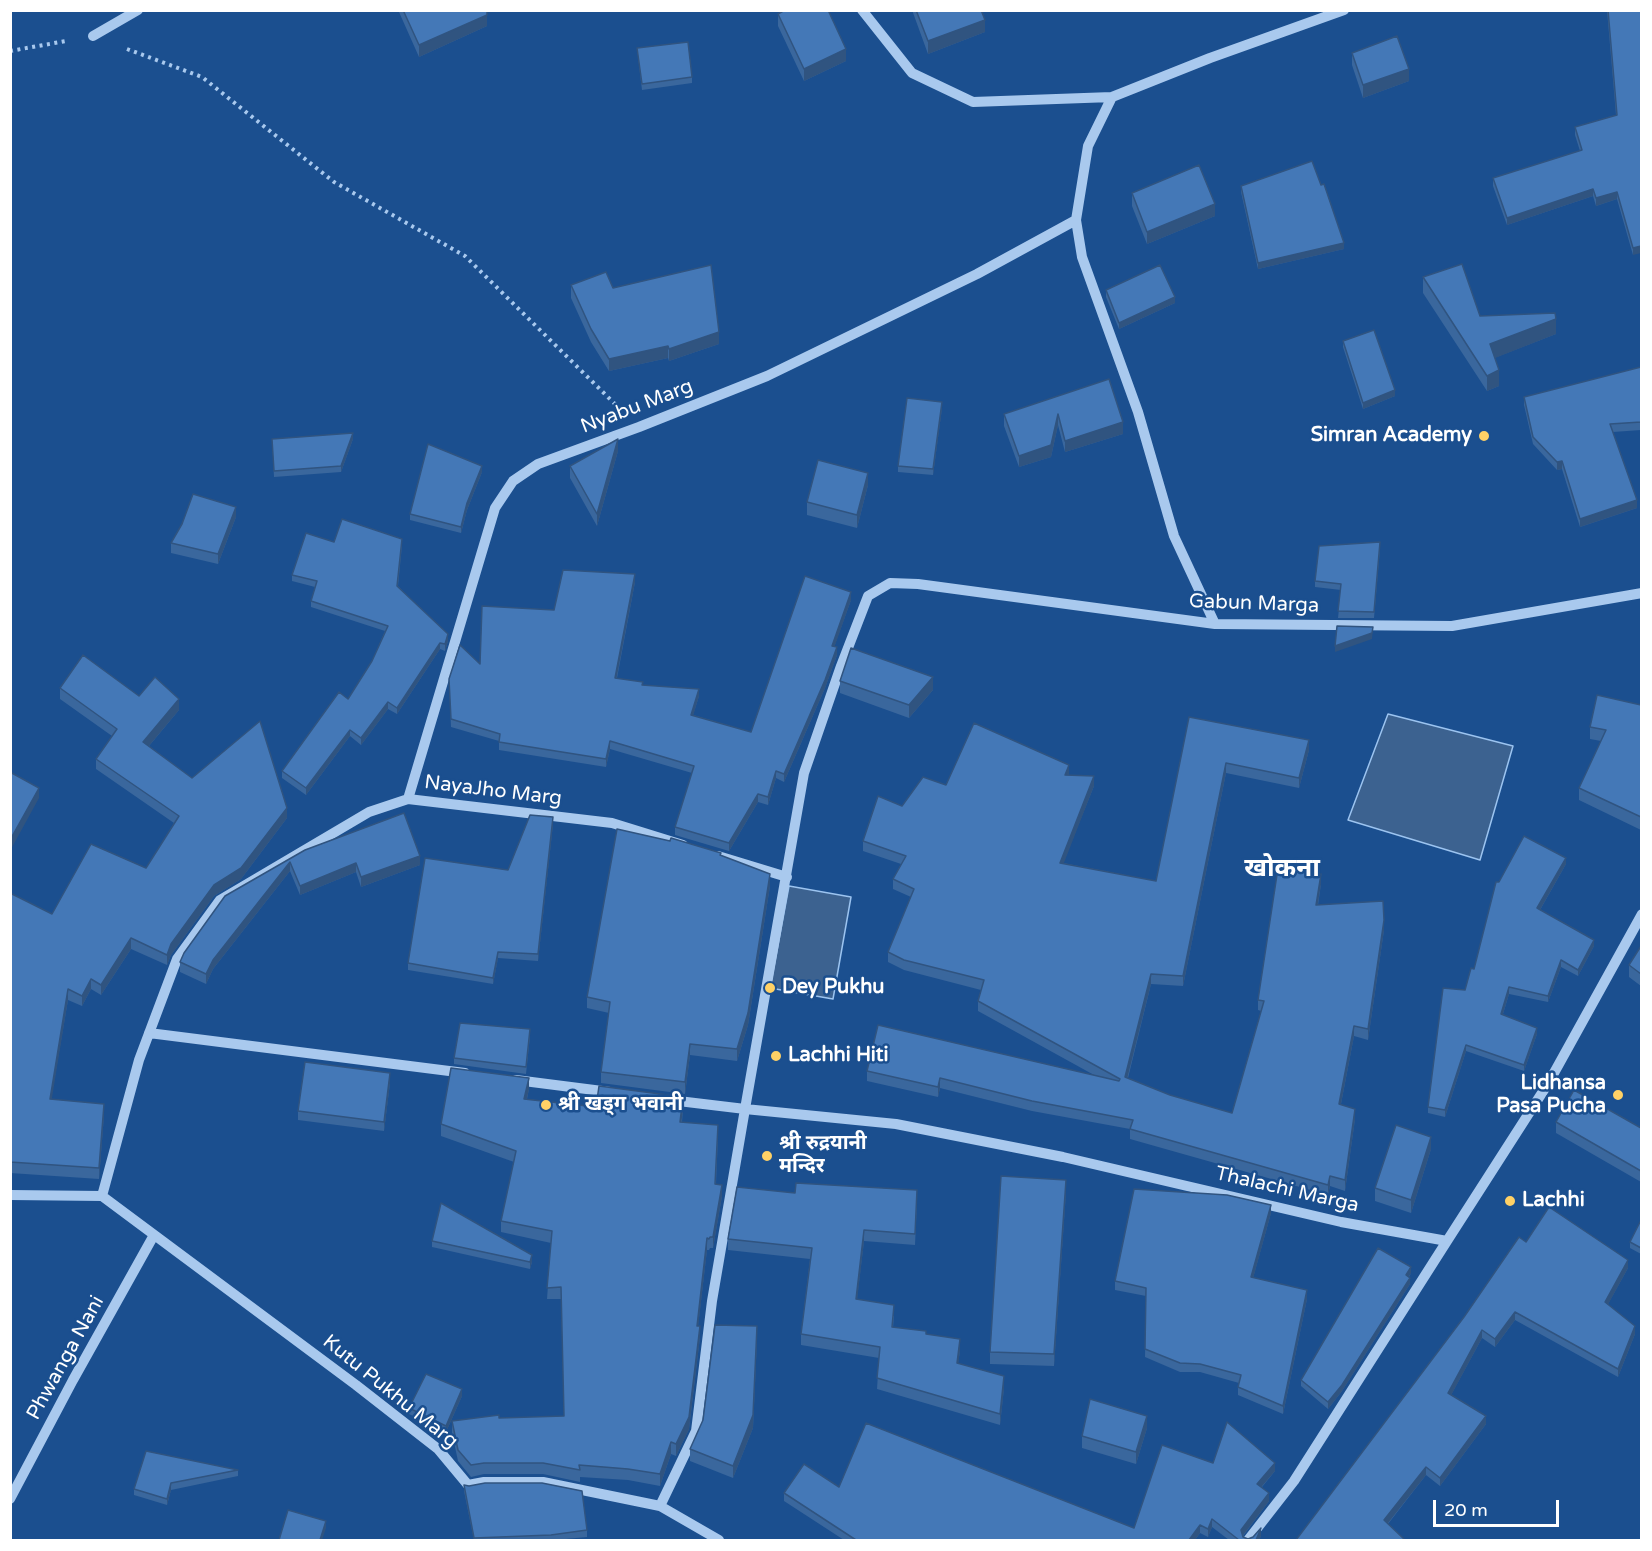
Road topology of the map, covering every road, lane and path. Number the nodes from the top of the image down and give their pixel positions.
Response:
1 (138, 10) edge
2 (862, 10) edge
3 (1344, 10) edge
4 (93, 36) junction
5 (10, 51) edge
6 (1112, 97) junction
7 (1076, 220) junction
8 (639, 427) junction
9 (1641, 593) edge
10 (1215, 624) junction
11 (408, 799) junction
12 (691, 847) edge
13 (703, 851) edge
14 (787, 877) junction
15 (1641, 914) edge
16 (149, 1033) junction
17 (476, 1075) edge
18 (500, 1078) edge
19 (616, 1093) edge
20 (663, 1099) edge
21 (745, 1109) junction
22 (10, 1195) edge
23 (102, 1196) junction
24 (154, 1235) junction
25 (1447, 1241) junction
26 (10, 1499) edge
27 (660, 1506) junction
28 (719, 1540) edge
29 (1248, 1540) edge

1 - 4 street
2 - 6 street
3 - 6 street
4 - 5 path
4 - 8 path
6 - 7 street
7 - 8 street, Nyabu Marg
7 - 10 street
8 - 11 street, Nyabu Marg
9 - 10 street, Gabun Marga
10 - 14 street, Gabun Marga
11 - 12 street, NayaJho Marg
11 - 16 street, NayaJho Marg
13 - 14 street
14 - 21 street
15 - 25 street
16 - 17 street
16 - 23 street, NayaJho Marg
18 - 19 street
20 - 21 street, Thalachi Marga
21 - 25 street, Thalachi Marga
21 - 27 street
22 - 23 street
23 - 24 street, Kutu Pukhu Marg
24 - 26 street, Phwanga Nani
24 - 27 street, Kutu Pukhu Marg
25 - 29 street
27 - 28 street, Kutu Pukhu Marg

